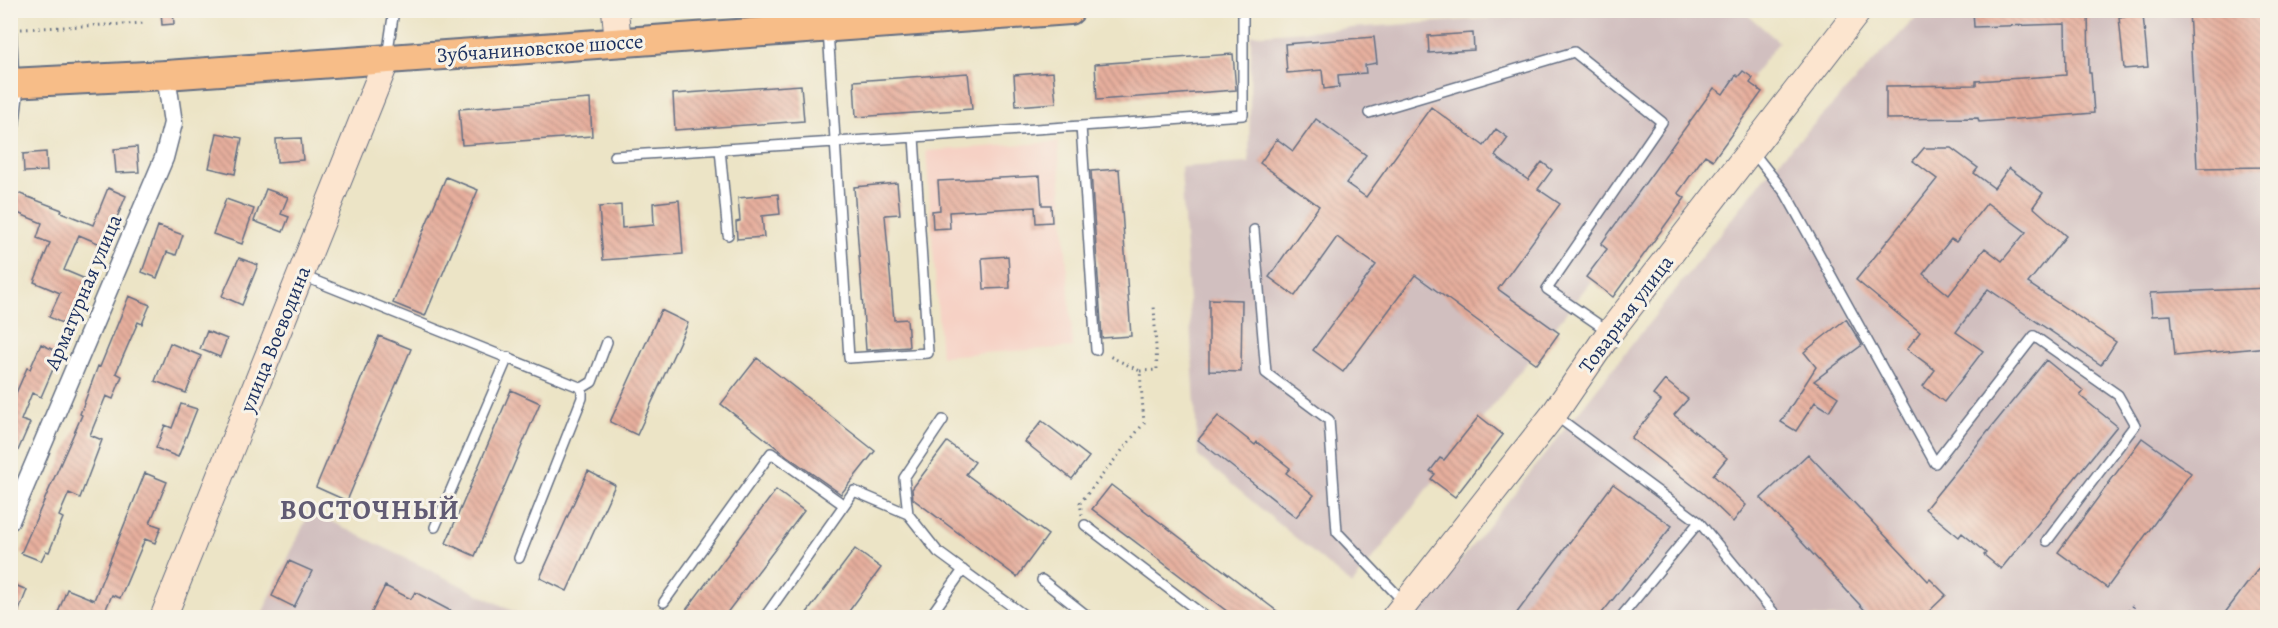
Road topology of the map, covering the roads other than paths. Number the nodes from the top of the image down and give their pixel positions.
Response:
1 (394, 10) edge
2 (615, 10) edge
3 (1070, 10) edge
4 (1243, 10) edge
5 (1859, 10) edge
6 (781, 21) edge
7 (11, 27) edge
8 (827, 28) junction
9 (618, 43) junction
10 (387, 59) junction
11 (166, 75) junction
12 (13, 83) edge
13 (1370, 113) dead end
14 (10, 124) edge
15 (1081, 126) junction
16 (914, 137) junction
17 (835, 142) junction
18 (720, 149) junction
19 (1750, 150) junction
20 (614, 156) dead end
21 (1254, 230) dead end
22 (728, 235) dead end
23 (300, 275) junction
24 (1610, 332) junction
25 (607, 342) dead end
26 (1096, 350) road end
27 (508, 357) junction
28 (582, 388) junction
29 (1554, 414) junction
30 (943, 420) dead end
31 (844, 505) junction
32 (908, 514) junction
33 (10, 521) edge
34 (1699, 522) junction
35 (1085, 525) road end
36 (435, 527) dead end
37 (2047, 541) dead end
38 (519, 558) dead end
39 (963, 570) junction
40 (1042, 580) dead end
41 (664, 602) dead end
42 (1399, 610) edge
43 (163, 618) edge
44 (764, 618) edge
45 (929, 618) edge
46 (1028, 618) edge
47 (1090, 618) edge
48 (1207, 618) edge
49 (1620, 618) edge
50 (1778, 618) edge

1 - 10 lane
2 - 9 street
3 - 8 main road, Зубчаниновское шоссе
4 - 15 lane
5 - 19 street, Товарная улица
6 - 8 main road, Зубчаниновское шоссе
6 - 9 main road, Зубчаниновское шоссе
7 - 12 lane
8 - 17 lane
9 - 10 main road, Зубчаниновское шоссе
10 - 11 main road, Зубчаниновское шоссе
10 - 23 street, улица Воеводина
11 - 12 main road, Зубчаниновское шоссе
11 - 33 street, Арматурная улица
12 - 14 street
13 - 24 lane
15 - 16 lane
15 - 26 lane
16 - 17 lane
16 - 17 lane
17 - 18 lane
18 - 20 lane
18 - 22 lane
19 - 24 street, Товарная улица
19 - 37 lane
21 - 42 lane
23 - 27 lane
23 - 43 street, улица Воеводина
24 - 29 street, Товарная улица
25 - 28 lane
27 - 28 lane
27 - 36 lane
28 - 38 lane
29 - 34 lane
29 - 42 street, Товарная улица
30 - 32 lane
31 - 32 lane
31 - 41 lane
31 - 44 lane
32 - 39 lane
34 - 49 lane
34 - 50 lane
35 - 48 lane
39 - 45 lane
39 - 46 lane
40 - 47 lane

